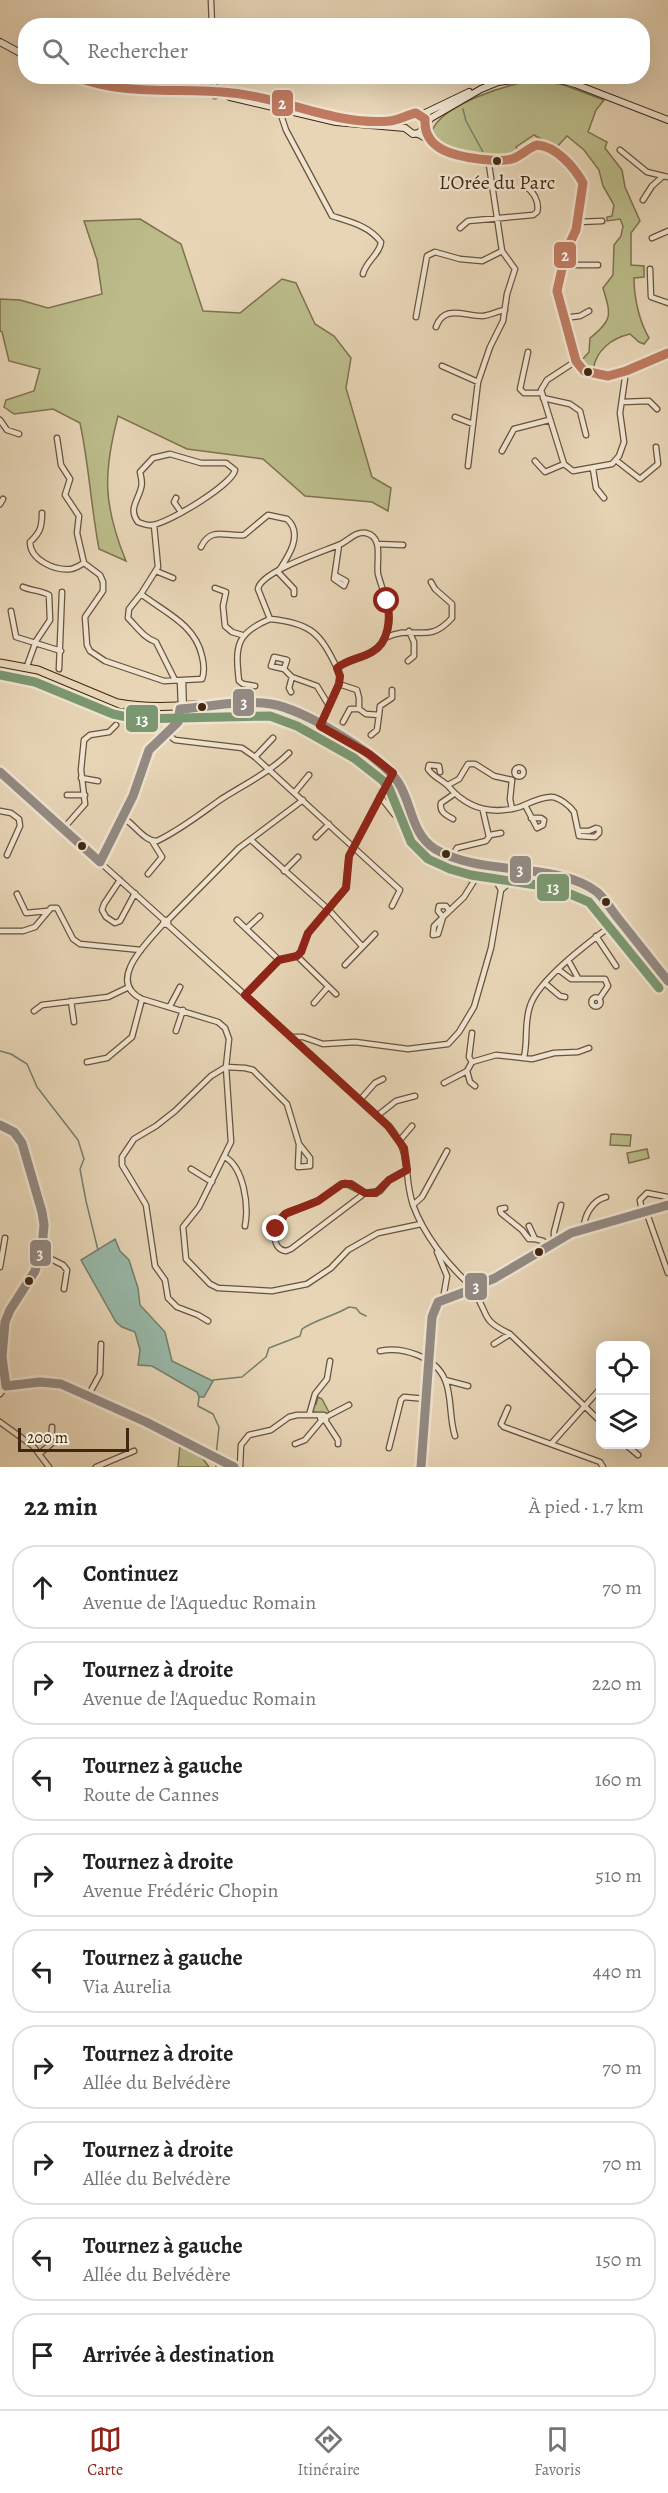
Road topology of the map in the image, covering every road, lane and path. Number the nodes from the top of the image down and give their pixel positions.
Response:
1 (211, 0) edge
2 (212, 18) edge
3 (0, 40) edge
4 (18, 50) edge
5 (82, 84) edge
6 (92, 84) edge
7 (214, 84) edge
8 (485, 84) edge
9 (496, 84) edge
10 (575, 84) edge
11 (215, 94) junction
12 (282, 109) junction
13 (421, 115) junction
14 (406, 117) junction
15 (668, 120) edge
16 (425, 126) junction
17 (405, 128) junction
18 (416, 134) junction
19 (433, 142) junction
20 (620, 150) dead end
21 (488, 158) junction
22 (665, 177) edge
23 (525, 186) dead end
24 (643, 200) dead end
25 (497, 219) junction
26 (602, 221) dead end
27 (578, 222) junction
28 (460, 228) dead end
29 (668, 231) edge
30 (652, 238) dead end
31 (502, 251) junction
32 (564, 265) junction
33 (598, 265) dead end
34 (650, 269) dead end
35 (363, 274) dead end
36 (668, 303) edge
37 (505, 310) junction
38 (589, 311) dead end
39 (416, 317) dead end
40 (563, 318) junction
41 (436, 327) dead end
42 (528, 352) dead end
43 (668, 353) edge
44 (576, 362) junction
45 (442, 366) dead end
46 (626, 372) junction
47 (478, 382) junction
48 (542, 396) junction
49 (622, 402) junction
50 (657, 409) dead end
51 (455, 417) dead end
52 (0, 420) edge
53 (549, 420) junction
54 (472, 424) junction
55 (19, 434) dead end
56 (586, 435) dead end
57 (57, 438) dead end
58 (656, 447) dead end
59 (502, 451) dead end
60 (535, 461) dead end
61 (616, 461) junction
62 (564, 464) junction
63 (468, 466) dead end
64 (592, 469) junction
65 (176, 498) dead end
66 (604, 498) dead end
67 (181, 512) junction
68 (42, 513) dead end
69 (154, 525) junction
70 (339, 544) junction
71 (377, 544) junction
72 (404, 545) dead end
73 (201, 547) dead end
74 (84, 563) junction
75 (156, 571) junction
76 (278, 572) junction
77 (335, 575) dead end
78 (173, 578) dead end
79 (430, 582) dead end
80 (23, 587) dead end
81 (215, 588) dead end
82 (62, 591) dead end
83 (141, 594) junction
84 (294, 594) dead end
85 (11, 610) dead end
86 (270, 620) junction
87 (409, 631) junction
88 (242, 635) junction
89 (385, 638) junction
90 (35, 644) junction
91 (61, 651) junction
92 (408, 661) dead end
93 (0, 663) edge
94 (27, 666) junction
95 (337, 668) junction
96 (58, 669) dead end
97 (284, 669) dead end
98 (292, 677) junction
99 (180, 680) junction
100 (339, 684) junction
101 (255, 686) dead end
102 (392, 690) dead end
103 (291, 692) dead end
104 (118, 703) junction
105 (328, 704) junction
106 (182, 709) junction
107 (359, 709) junction
108 (379, 715) junction
109 (343, 722) dead end
110 (116, 725) dead end
111 (319, 727) junction
112 (166, 733) junction
113 (371, 735) dead end
114 (273, 738) dead end
115 (289, 753) dead end
116 (255, 757) junction
117 (271, 770) junction
118 (0, 772) edge
119 (440, 772) dead end
120 (393, 773) junction
121 (309, 775) dead end
122 (81, 778) junction
123 (98, 781) dead end
124 (448, 784) junction
125 (295, 792) junction
126 (454, 794) junction
127 (67, 795) dead end
128 (85, 795) junction
129 (380, 796) junction
130 (303, 800) junction
131 (525, 805) junction
132 (512, 808) junction
133 (0, 810) edge
134 (483, 811) junction
135 (394, 814) dead end
136 (413, 817) junction
137 (123, 818) junction
138 (531, 818) dead end
139 (453, 819) dead end
140 (329, 824) junction
141 (63, 829) junction
142 (501, 833) dead end
143 (578, 833) dead end
144 (490, 835) junction
145 (316, 837) dead end
146 (250, 840) junction
147 (152, 841) junction
148 (354, 846) junction
149 (460, 854) junction
150 (7, 855) dead end
151 (298, 857) dead end
152 (100, 862) junction
153 (486, 866) junction
154 (524, 870) junction
155 (284, 871) junction
156 (478, 873) junction
157 (148, 874) dead end
158 (549, 878) junction
159 (120, 880) junction
160 (473, 881) junction
161 (545, 889) dead end
162 (501, 891) junction
163 (574, 892) dead end
164 (135, 893) junction
165 (17, 894) dead end
166 (392, 906) dead end
167 (47, 910) junction
168 (329, 910) junction
169 (449, 910) junction
170 (260, 916) dead end
171 (620, 919) junction
172 (237, 920) dead end
173 (166, 922) junction
174 (247, 928) junction
175 (0, 931) edge
176 (375, 934) dead end
177 (596, 936) junction
178 (362, 946) junction
179 (141, 950) junction
180 (297, 956) junction
181 (279, 960) junction
182 (568, 960) junction
183 (345, 965) dead end
184 (616, 966) dead end
185 (559, 970) junction
186 (578, 978) junction
187 (668, 981) edge
188 (546, 984) junction
189 (129, 987) junction
190 (180, 987) dead end
191 (328, 987) junction
192 (336, 994) dead end
193 (245, 995) junction
194 (565, 997) dead end
195 (142, 999) junction
196 (599, 999) dead end
197 (71, 1001) junction
198 (314, 1004) dead end
199 (170, 1006) junction
200 (183, 1010) junction
201 (34, 1011) dead end
202 (74, 1022) dead end
203 (176, 1031) dead end
204 (472, 1033) dead end
205 (291, 1037) junction
206 (589, 1048) dead end
207 (524, 1057) junction
208 (87, 1062) dead end
209 (472, 1062) junction
210 (226, 1067) junction
211 (467, 1071) junction
212 (383, 1078) dead end
213 (444, 1083) dead end
214 (475, 1086) dead end
215 (415, 1096) dead end
216 (360, 1100) junction
217 (377, 1116) junction
218 (0, 1125) edge
219 (412, 1126) dead end
220 (400, 1140) junction
221 (298, 1144) junction
222 (447, 1151) dead end
223 (225, 1157) junction
224 (192, 1169) dead end
225 (407, 1170) junction
226 (212, 1182) junction
227 (365, 1193) junction
228 (606, 1197) dead end
229 (668, 1197) edge
230 (413, 1205) junction
231 (561, 1205) dead end
232 (668, 1205) edge
233 (505, 1208) dead end
234 (644, 1211) junction
235 (421, 1224) junction
236 (245, 1226) dead end
237 (529, 1226) dead end
238 (584, 1228) junction
239 (4, 1238) dead end
240 (535, 1239) junction
241 (552, 1245) junction
242 (437, 1252) dead end
243 (39, 1253) junction
244 (0, 1267) edge
245 (668, 1273) edge
246 (472, 1288) junction
247 (64, 1289) dead end
248 (442, 1299) junction
249 (208, 1322) dead end
250 (510, 1334) junction
251 (101, 1344) dead end
252 (494, 1344) dead end
253 (380, 1351) dead end
254 (330, 1361) dead end
255 (429, 1361) junction
256 (445, 1380) junction
257 (6, 1386) junction
258 (468, 1386) dead end
259 (0, 1394) edge
260 (596, 1394) edge
261 (88, 1396) junction
262 (426, 1399) junction
263 (349, 1405) dead end
264 (585, 1406) junction
265 (508, 1407) dead end
266 (309, 1415) junction
267 (596, 1417) edge
268 (323, 1419) junction
269 (0, 1422) edge
270 (52, 1426) dead end
271 (455, 1436) dead end
272 (296, 1444) dead end
273 (338, 1444) dead end
274 (550, 1444) junction
275 (388, 1448) dead end
276 (631, 1449) edge
277 (134, 1451) dead end
278 (39, 1454) junction
279 (638, 1455) dead end
280 (49, 1467) edge
281 (96, 1467) edge
282 (234, 1467) edge
283 (240, 1467) edge
284 (421, 1467) edge
285 (603, 1467) edge

1 - 2 street
3 - 4 main road
5 - 11 main road
6 - 11 main road
7 - 11 street
8 - 13 main road
9 - 16 main road
10 - 15 main road
11 - 12 main road
11 - 14 main road
12 - 17 main road
12 - 35 street
13 - 14 main road
13 - 16 main road
14 - 17 main road
16 - 18 main road
16 - 19 street
17 - 18 main road
18 - 19 street
19 - 21 street
20 - 22 street
21 - 25 street
21 - 27 street
22 - 24 street
23 - 25 street
25 - 28 street
25 - 31 street
26 - 27 street
27 - 32 street
29 - 30 street
31 - 37 street
31 - 39 street
32 - 33 street
32 - 40 street
34 - 36 street
37 - 41 street
37 - 47 street
38 - 40 street
40 - 44 street
42 - 48 street
43 - 46 street
44 - 46 street
44 - 48 street
45 - 47 street
46 - 49 street
47 - 54 street
48 - 53 street
48 - 56 street
49 - 50 street
49 - 61 street
51 - 54 street
52 - 55 street
53 - 59 street
53 - 62 street
54 - 63 street
57 - 74 street
58 - 61 street
60 - 62 street
61 - 64 street
62 - 64 street
64 - 66 street
65 - 67 street
67 - 69 street
67 - 69 street
68 - 74 street
69 - 75 street
70 - 71 street
70 - 76 street
70 - 77 street
71 - 72 street
71 - 89 street
73 - 76 street
74 - 99 street
75 - 78 street
75 - 83 street
76 - 84 street
76 - 86 street
79 - 87 street
80 - 90 street
81 - 88 street
82 - 91 street
83 - 99 street
83 - 99 street
85 - 90 street
86 - 88 street
86 - 95 street
87 - 89 street
87 - 92 street
88 - 101 street
89 - 95 street
90 - 91 street
90 - 94 street
91 - 96 street
93 - 94 main road
94 - 104 main road
95 - 100 street
97 - 98 street
98 - 103 street
98 - 105 street
99 - 106 street
100 - 105 street
100 - 107 street
102 - 108 street
104 - 106 main road
104 - 106 main road
105 - 111 street
106 - 111 main road
106 - 111 main road
106 - 112 street
107 - 108 street
107 - 109 street
108 - 113 street
110 - 122 street
111 - 120 main road
112 - 116 street
112 - 137 street
114 - 116 street
115 - 117 street
116 - 117 street
117 - 125 street
117 - 147 street
118 - 141 street
119 - 124 street
120 - 129 street
120 - 136 main road
121 - 125 street
122 - 123 street
122 - 128 street
124 - 126 street
124 - 132 street
125 - 130 street
126 - 134 street
126 - 139 street
127 - 128 street
128 - 141 street
129 - 135 street
129 - 148 street
130 - 140 street
130 - 146 street
131 - 132 street
131 - 138 street
131 - 143 street
132 - 134 street
133 - 150 street
134 - 144 street
136 - 149 main road
136 - 149 main road
137 - 147 street
137 - 152 street
140 - 145 street
140 - 148 street
141 - 152 street
142 - 144 street
144 - 149 street
146 - 155 street
146 - 173 street
147 - 157 street
148 - 166 street
148 - 168 street
149 - 153 main road
151 - 155 street
152 - 159 street
153 - 154 main road
153 - 156 street
153 - 162 street
154 - 158 main road
154 - 162 street
155 - 168 street
156 - 160 street
156 - 160 street
158 - 161 street
158 - 163 street
158 - 171 main road
159 - 164 street
159 - 164 street
160 - 169 street
162 - 205 street
164 - 173 street
165 - 167 street
167 - 175 street
167 - 179 street
168 - 178 street
168 - 180 street
169 - 169 street
170 - 174 street
171 - 177 street
171 - 187 main road
172 - 174 street
173 - 179 street
173 - 193 street
174 - 181 street
176 - 178 street
177 - 182 street
177 - 184 street
178 - 183 street
179 - 189 street
180 - 181 street
180 - 191 street
181 - 193 street
182 - 185 street
182 - 186 street
185 - 186 street
185 - 188 street
186 - 196 street
188 - 194 street
188 - 207 street
189 - 195 street
189 - 197 street
190 - 199 street
191 - 192 street
191 - 198 street
193 - 205 street
195 - 199 street
195 - 208 street
197 - 201 street
197 - 202 street
199 - 200 street
200 - 203 street
200 - 210 street
204 - 209 street
205 - 216 street
206 - 207 street
207 - 209 street
209 - 211 street
210 - 221 street
210 - 223 street
210 - 249 street
211 - 213 street
211 - 214 street
212 - 216 street
215 - 217 street
216 - 217 street
217 - 220 street
218 - 243 street
219 - 220 street
220 - 225 street
221 - 221 street
222 - 230 street
223 - 226 street
223 - 236 street
224 - 226 street
225 - 227 street
225 - 230 street
226 - 235 street
227 - 227 street
228 - 238 street
229 - 234 street
230 - 235 street
231 - 241 street
232 - 234 street
233 - 240 street
234 - 238 street
234 - 245 street
235 - 246 street
237 - 240 street
238 - 241 street
239 - 244 street
240 - 241 street
241 - 246 street
242 - 248 street
243 - 247 street
243 - 257 street
246 - 248 street
246 - 250 street
248 - 255 street
250 - 252 street
250 - 264 street
251 - 261 street
253 - 255 street
254 - 266 street
255 - 256 street
255 - 262 street
256 - 258 street
256 - 271 street
257 - 259 street
257 - 261 street
260 - 264 street
261 - 282 street
262 - 275 street
262 - 284 street
263 - 268 street
264 - 267 street
264 - 274 street
265 - 274 street
266 - 268 street
266 - 283 street
268 - 272 street
268 - 273 street
269 - 278 street
270 - 278 street
274 - 285 street
276 - 279 street
277 - 281 street
278 - 280 street

